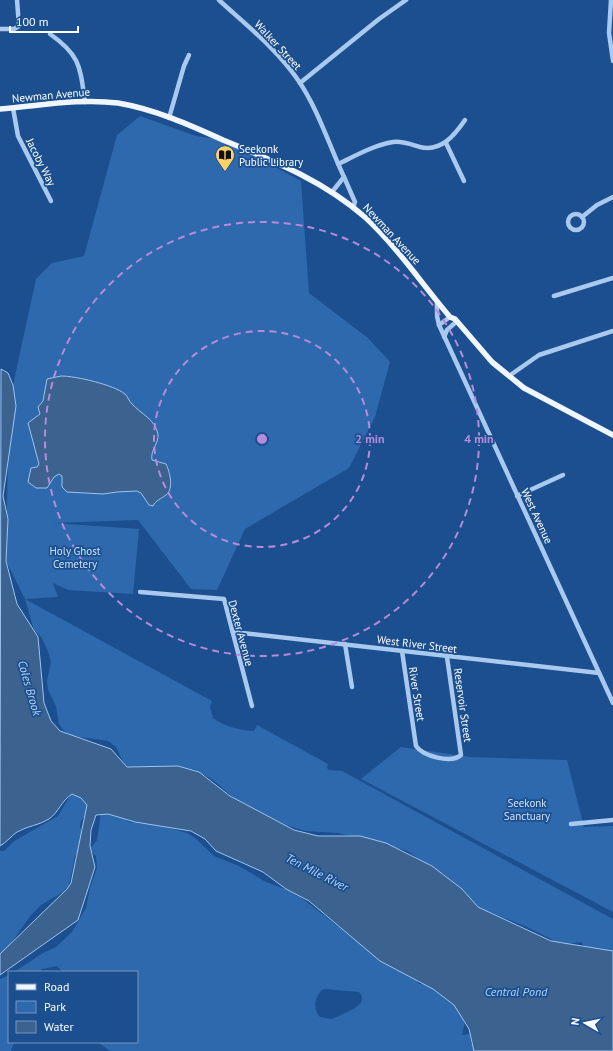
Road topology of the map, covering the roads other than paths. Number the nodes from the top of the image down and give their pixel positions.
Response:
1 (17, 0) edge
2 (219, 0) edge
3 (406, 0) edge
4 (611, 0) edge
5 (0, 29) edge
6 (50, 34) dead end
7 (189, 55) dead end
8 (613, 61) edge
9 (300, 83) junction
10 (84, 102) junction
11 (13, 108) junction
12 (0, 109) edge
13 (169, 118) junction
14 (465, 120) dead end
15 (446, 143) junction
16 (338, 164) junction
17 (344, 177) junction
18 (464, 181) dead end
19 (332, 192) junction
20 (613, 197) edge
21 (51, 201) dead end
22 (354, 208) junction
23 (582, 217) dead end
24 (613, 278) edge
25 (554, 296) dead end
26 (437, 302) junction
27 (450, 317) junction
28 (456, 322) junction
29 (439, 326) junction
30 (613, 331) edge
31 (444, 337) junction
32 (509, 376) junction
33 (613, 435) edge
34 (563, 475) dead end
35 (518, 496) junction
36 (140, 592) dead end
37 (233, 632) junction
38 (345, 644) junction
39 (402, 651) junction
40 (448, 657) junction
41 (600, 673) junction
42 (352, 687) dead end
43 (613, 704) edge
44 (252, 706) dead end
45 (461, 754) joint
46 (613, 820) edge
47 (571, 824) dead end

1 - 5 street
2 - 9 street, Walker Street
3 - 9 street
4 - 8 street
6 - 10 street
7 - 13 street
9 - 16 street, Walker Street
10 - 11 main road, Newman Avenue
10 - 13 main road, Newman Avenue
11 - 12 main road, Newman Avenue
11 - 21 street, Jacoby Way
13 - 19 main road, Newman Avenue
14 - 15 street
15 - 16 street
15 - 18 street
16 - 17 street, Walker Street
17 - 19 street
17 - 22 street, Walker Street
19 - 22 main road, Newman Avenue
20 - 23 street
22 - 26 main road, Newman Avenue
24 - 25 street
26 - 27 main road, Newman Avenue
26 - 29 street, West Avenue
27 - 28 main road, Newman Avenue
27 - 29 street
28 - 31 street
28 - 32 main road, Newman Avenue
29 - 31 street, West Avenue
30 - 32 street
31 - 35 street, West Avenue
32 - 33 main road, Newman Avenue
34 - 35 street
35 - 41 street, West Avenue
36 - 37 street, Dexter Avenue
37 - 38 street, West River Street
37 - 44 street, Dexter Avenue
38 - 39 street, West River Street
38 - 42 street
39 - 40 street, West River Street
39 - 45 street, River Street
40 - 41 street, West River Street
40 - 45 street, Reservoir Street
41 - 43 street, West Avenue
46 - 47 street

